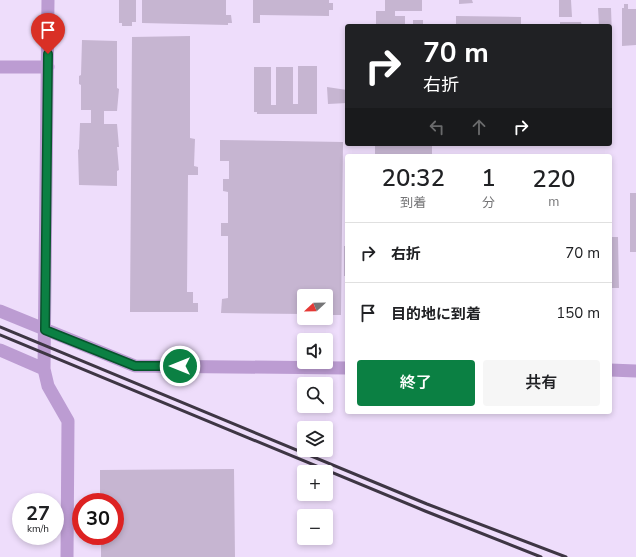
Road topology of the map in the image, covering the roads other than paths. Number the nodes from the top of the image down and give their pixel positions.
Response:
1 (48, 0) edge
2 (0, 67) edge
3 (48, 67) junction
4 (0, 311) edge
5 (45, 330) junction
6 (0, 350) edge
7 (345, 368) edge
8 (44, 369) junction
9 (612, 370) edge
10 (636, 371) edge
11 (67, 557) edge

1 - 3 street
2 - 3 street
3 - 5 street
4 - 5 street
5 - 7 street
5 - 8 street
6 - 8 street
8 - 11 street
9 - 10 street

